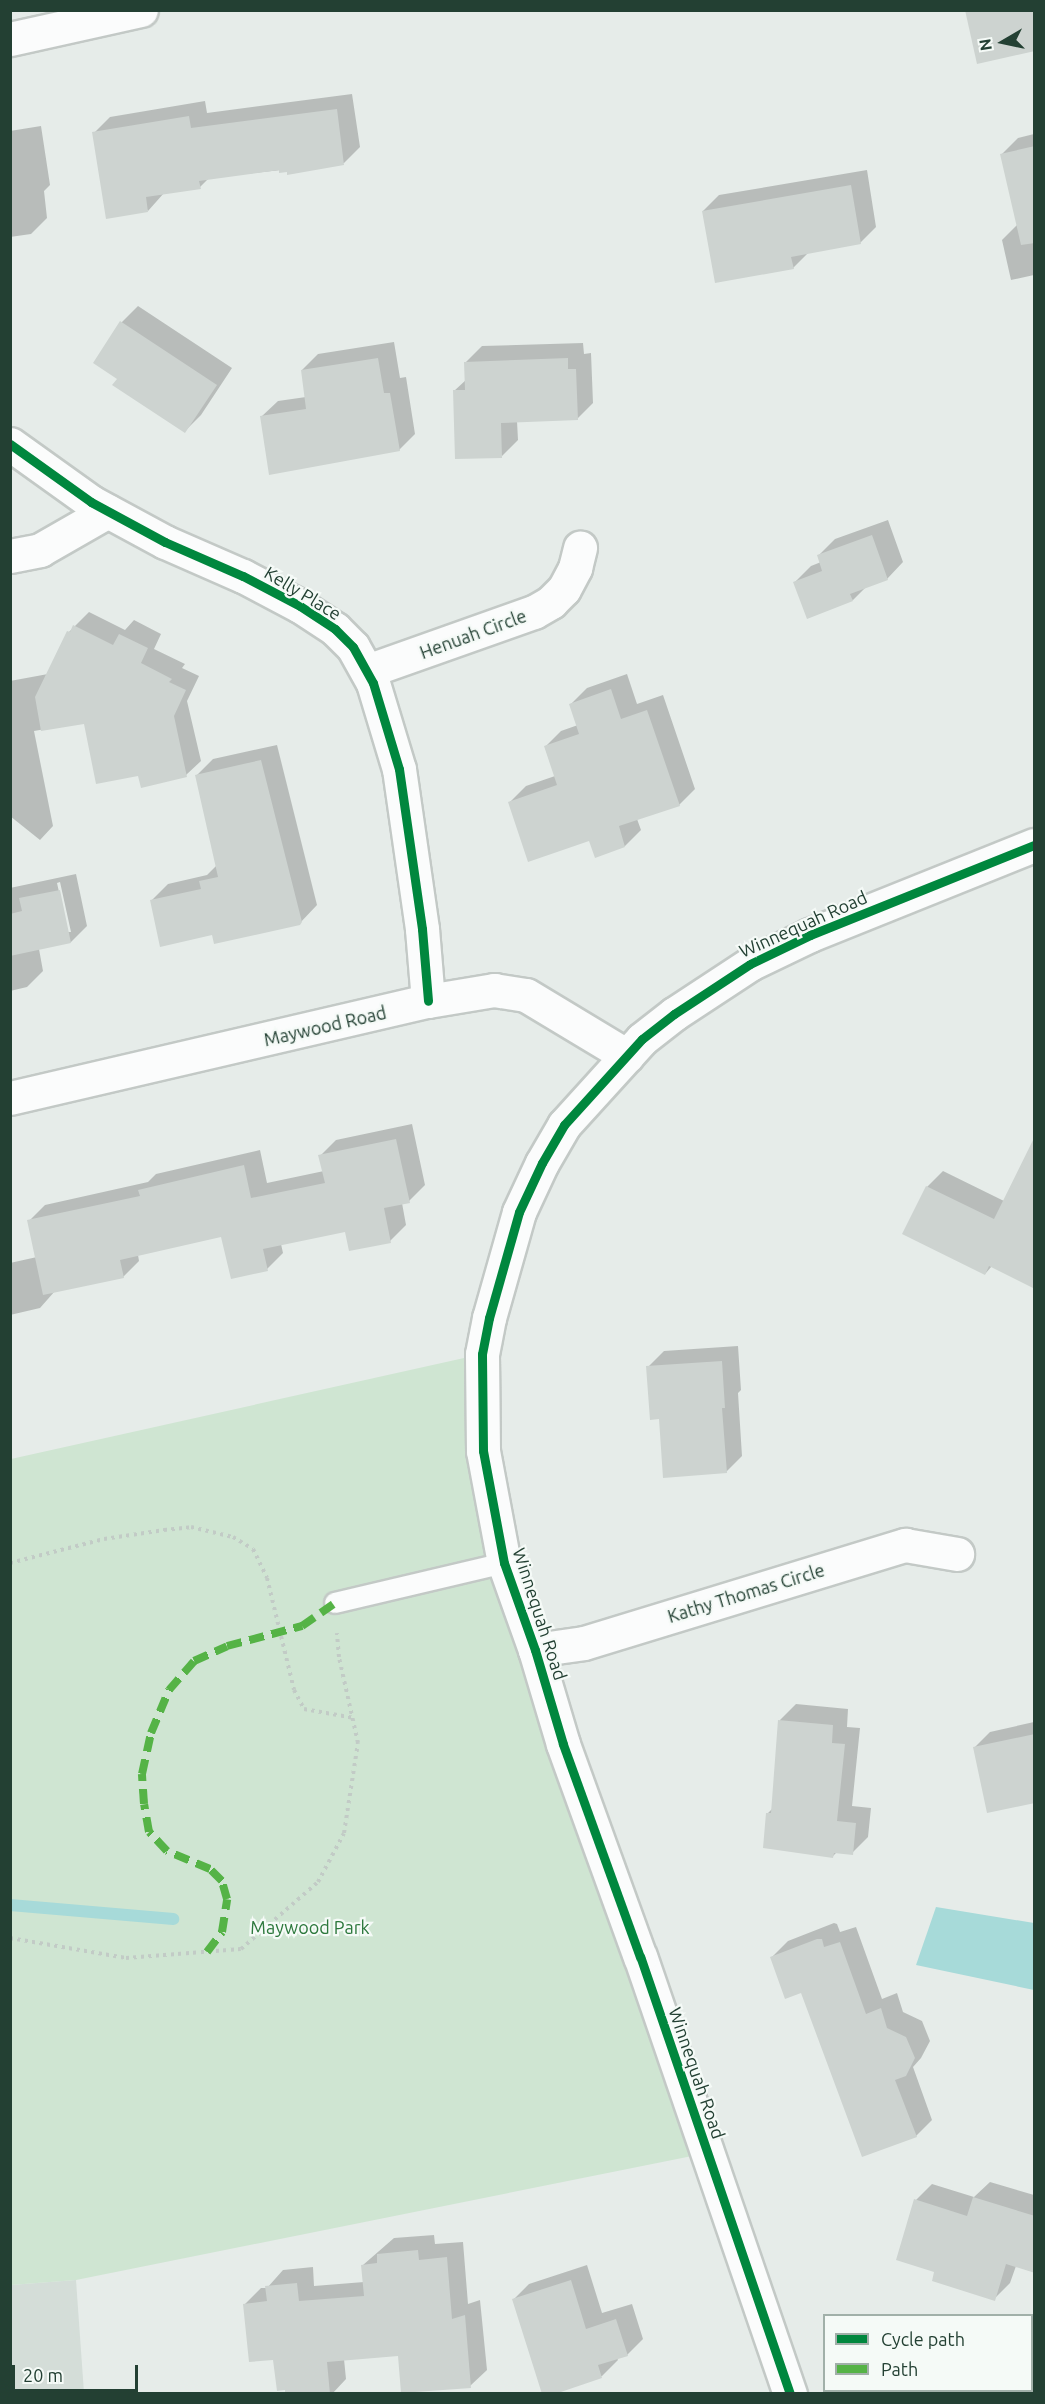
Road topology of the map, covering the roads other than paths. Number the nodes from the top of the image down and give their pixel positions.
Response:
1 (141, 10) edge
2 (10, 39) edge
3 (10, 444) edge
4 (108, 511) junction
5 (580, 548) dead end
6 (10, 556) edge
7 (367, 671) junction
8 (1035, 845) edge
9 (428, 1001) junction
10 (627, 1056) junction
11 (10, 1098) edge
12 (957, 1554) dead end
13 (504, 1563) junction
14 (335, 1603) road end
15 (535, 1650) junction
16 (790, 2394) edge

1 - 2 street
3 - 4 street, Kelly Place
4 - 6 street
4 - 7 street, Kelly Place
5 - 7 street, Henuah Circle
7 - 9 street, Kelly Place
8 - 10 street, Winnequah Road
9 - 10 street, Maywood Road
9 - 11 street, Maywood Road
10 - 13 street, Winnequah Road
12 - 15 street, Kathy Thomas Circle
13 - 14 lane
13 - 15 street, Winnequah Road
15 - 16 street, Winnequah Road

